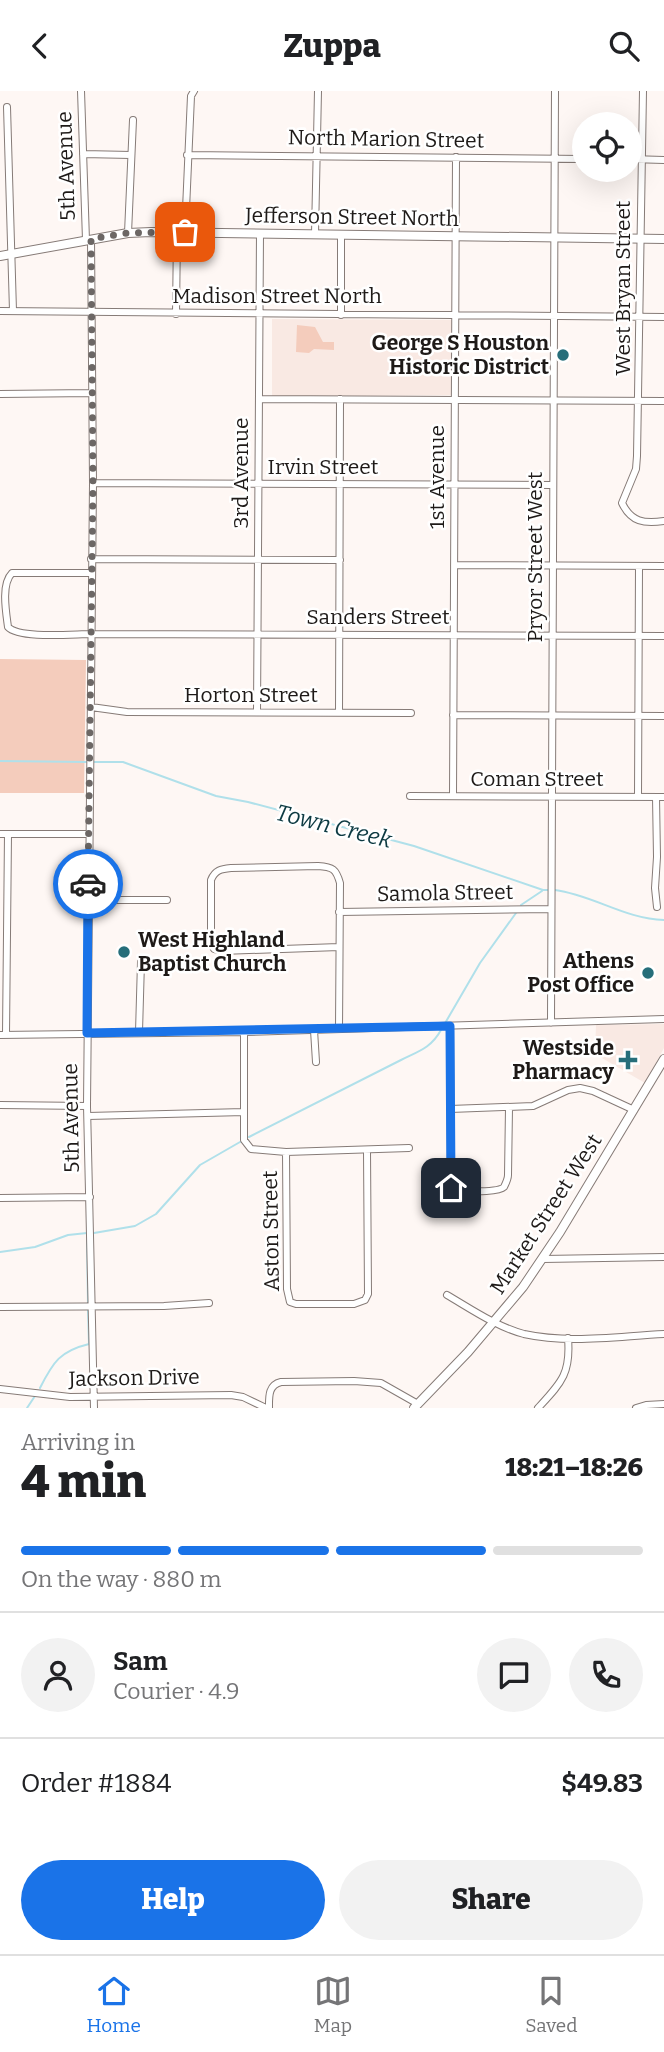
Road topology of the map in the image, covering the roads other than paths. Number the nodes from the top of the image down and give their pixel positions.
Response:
1 (81, 91) edge
2 (318, 91) edge
3 (555, 91) edge
4 (643, 91) edge
5 (193, 94) edge
6 (6, 107) dead end
7 (133, 120) dead end
8 (642, 125) edge
9 (83, 154) junction
10 (131, 155) junction
11 (187, 155) junction
12 (316, 156) junction
13 (456, 157) junction
14 (555, 158) junction
15 (572, 159) edge
16 (642, 159) edge
17 (664, 160) edge
18 (641, 182) edge
19 (181, 232) junction
20 (128, 233) junction
21 (260, 233) junction
22 (315, 234) junction
23 (341, 234) junction
24 (456, 236) junction
25 (554, 236) junction
26 (640, 239) junction
27 (664, 239) edge
28 (88, 240) junction
29 (10, 254) junction
30 (0, 256) edge
31 (0, 311) edge
32 (13, 311) junction
33 (92, 311) junction
34 (177, 314) junction
35 (260, 314) junction
36 (456, 314) junction
37 (341, 315) junction
38 (554, 316) junction
39 (640, 316) junction
40 (664, 317) edge
41 (92, 393) junction
42 (0, 394) edge
43 (259, 399) junction
44 (340, 399) junction
45 (455, 400) junction
46 (553, 401) junction
47 (640, 401) junction
48 (664, 401) edge
49 (93, 483) junction
50 (259, 484) junction
51 (340, 484) junction
52 (455, 485) junction
53 (553, 485) junction
54 (664, 521) edge
55 (92, 559) junction
56 (258, 560) junction
57 (340, 560) junction
58 (454, 565) junction
59 (553, 565) junction
60 (639, 566) junction
61 (664, 566) edge
62 (91, 573) junction
63 (258, 634) junction
64 (339, 634) junction
65 (91, 635) junction
66 (454, 635) junction
67 (552, 636) junction
68 (639, 636) junction
69 (664, 636) edge
70 (91, 707) junction
71 (257, 712) junction
72 (339, 713) junction
73 (411, 713) dead end
74 (453, 715) junction
75 (552, 715) junction
76 (638, 716) junction
77 (664, 716) edge
78 (410, 796) dead end
79 (453, 796) junction
80 (551, 796) junction
81 (638, 797) junction
82 (656, 797) junction
83 (664, 797) edge
84 (4, 834) edge
85 (88, 834) junction
86 (88, 900) junction
87 (167, 900) dead end
88 (657, 907) dead end
89 (551, 909) junction
90 (339, 912) junction
91 (339, 947) junction
92 (141, 962) dead end
93 (664, 1019) edge
94 (551, 1023) junction
95 (450, 1026) junction
96 (339, 1029) junction
97 (314, 1030) junction
98 (139, 1032) junction
99 (244, 1032) junction
100 (87, 1033) junction
101 (3, 1035) edge
102 (664, 1059) edge
103 (316, 1062) dead end
104 (0, 1105) edge
105 (87, 1106) junction
106 (509, 1108) junction
107 (450, 1109) junction
108 (634, 1110) junction
109 (244, 1112) junction
110 (88, 1116) junction
111 (409, 1148) dead end
112 (368, 1151) junction
113 (286, 1152) junction
114 (90, 1197) junction
115 (0, 1198) edge
116 (664, 1257) edge
117 (543, 1259) junction
118 (447, 1295) dead end
119 (209, 1303) dead end
120 (92, 1305) junction
121 (0, 1307) edge
122 (495, 1322) junction
123 (664, 1334) edge
124 (568, 1338) junction
125 (0, 1389) edge
126 (94, 1398) junction
127 (664, 1404) edge
128 (416, 1406) edge
129 (541, 1407) edge
130 (94, 1408) edge
131 (268, 1408) edge
132 (636, 1408) edge

1 - 9 street, 5th Avenue
2 - 12 street
3 - 14 street, Pryor Street West
4 - 8 street, West Bryan Street
5 - 11 street
6 - 29 street
7 - 10 street
9 - 10 street
9 - 28 street, 5th Avenue
10 - 20 street
11 - 12 street, North Marion Street
11 - 19 street
12 - 13 street, North Marion Street
12 - 22 street
13 - 14 street, North Marion Street
13 - 24 street, 1st Avenue
14 - 15 street, North Marion Street
14 - 25 street, Pryor Street West
16 - 17 street
18 - 26 street, West Bryan Street
19 - 20 main road, Jefferson Street North
19 - 21 main road, Jefferson Street North
19 - 34 street
20 - 28 main road, Jefferson Street North
21 - 22 main road, Jefferson Street North
21 - 35 street, 3rd Avenue
22 - 23 main road, Jefferson Street North
23 - 24 main road, Jefferson Street North
23 - 37 street
24 - 25 main road, Jefferson Street North
24 - 36 street, 1st Avenue
25 - 26 main road, Jefferson Street North
25 - 38 street, Pryor Street West
26 - 27 main road, Jefferson Street North
26 - 39 street, West Bryan Street
28 - 29 main road, Jefferson Street North
28 - 33 street, 5th Avenue
29 - 30 main road, Jefferson Street North
29 - 32 street
31 - 32 street, Madison Street North
32 - 33 street, Madison Street North
33 - 34 street, Madison Street North
33 - 41 street, 5th Avenue
34 - 35 street, Madison Street North
35 - 37 street, Madison Street North
35 - 43 street, 3rd Avenue
36 - 37 street, Madison Street North
36 - 38 street, Madison Street North
36 - 45 street, 1st Avenue
38 - 39 street, Madison Street North
38 - 46 street, Pryor Street West
39 - 40 street
39 - 47 street, West Bryan Street
41 - 42 street
41 - 49 street, 5th Avenue
43 - 44 street
43 - 50 street, 3rd Avenue
44 - 45 street
44 - 51 street
45 - 46 street
45 - 52 street, 1st Avenue
46 - 47 street
46 - 53 street, Pryor Street West
47 - 48 street
47 - 54 street, West Bryan Street
49 - 50 street, Irvin Street
49 - 55 street, 5th Avenue
50 - 51 street, Irvin Street
50 - 56 street, 3rd Avenue
51 - 52 street, Irvin Street
51 - 57 street
52 - 53 street, Irvin Street
52 - 58 street, 1st Avenue
53 - 59 street, Pryor Street West
55 - 56 street
55 - 62 street, 5th Avenue
56 - 57 street
56 - 63 street, 3rd Avenue
57 - 64 street
58 - 59 street
58 - 66 street, 1st Avenue
59 - 60 street
59 - 67 street, Pryor Street West
60 - 61 street
60 - 68 street
62 - 65 street, 5th Avenue
62 - 65 street, Sanders Street
63 - 64 street, Sanders Street
63 - 65 street, Sanders Street
63 - 71 street, 3rd Avenue
64 - 66 street, Sanders Street
64 - 72 street
65 - 70 street, 5th Avenue
66 - 67 street, Sanders Street
66 - 74 street, 1st Avenue
67 - 68 street, Sanders Street
67 - 75 street, Pryor Street West
68 - 69 street, Sanders Street
68 - 76 street
70 - 71 street, Horton Street
70 - 85 street, 5th Avenue
71 - 72 street, Horton Street
72 - 73 street, Horton Street
74 - 75 street
74 - 79 street, 1st Avenue
75 - 76 street
75 - 80 street, Pryor Street West
76 - 77 street
76 - 81 street
78 - 79 street, Coman Street
79 - 80 street, Coman Street
80 - 81 street, Coman Street
80 - 89 street, Pryor Street West
81 - 82 street, Coman Street
82 - 83 street, Coman Street
82 - 88 street
84 - 85 street
84 - 101 street
85 - 86 street, 5th Avenue
86 - 87 street
86 - 100 street, 5th Avenue
89 - 90 street, Samola Street
89 - 94 street, Pryor Street West
90 - 91 street
90 - 91 street
91 - 96 street
92 - 98 street
93 - 94 street
94 - 95 street
95 - 96 street
95 - 107 street
96 - 97 street
97 - 99 street
97 - 103 street
98 - 99 street
98 - 100 street
99 - 109 street
100 - 101 street
100 - 105 street, 5th Avenue
102 - 108 main road, Market Street West
104 - 105 street
105 - 110 street, 5th Avenue
106 - 107 street
106 - 107 street
106 - 108 street
108 - 117 main road, Market Street West
109 - 110 street
109 - 113 street
110 - 114 street, 5th Avenue
111 - 112 street
112 - 113 street
112 - 113 street, Aston Street
114 - 115 street
114 - 120 street, 5th Avenue
116 - 117 street
117 - 122 main road, Market Street West
118 - 122 street
119 - 120 street
120 - 121 street
120 - 126 street, 5th Avenue
122 - 124 street
122 - 128 main road, Market Street West
123 - 124 street
124 - 129 street
125 - 126 street, Jackson Drive
126 - 130 street, 5th Avenue
126 - 131 street, Jackson Drive
127 - 132 street
128 - 131 street

